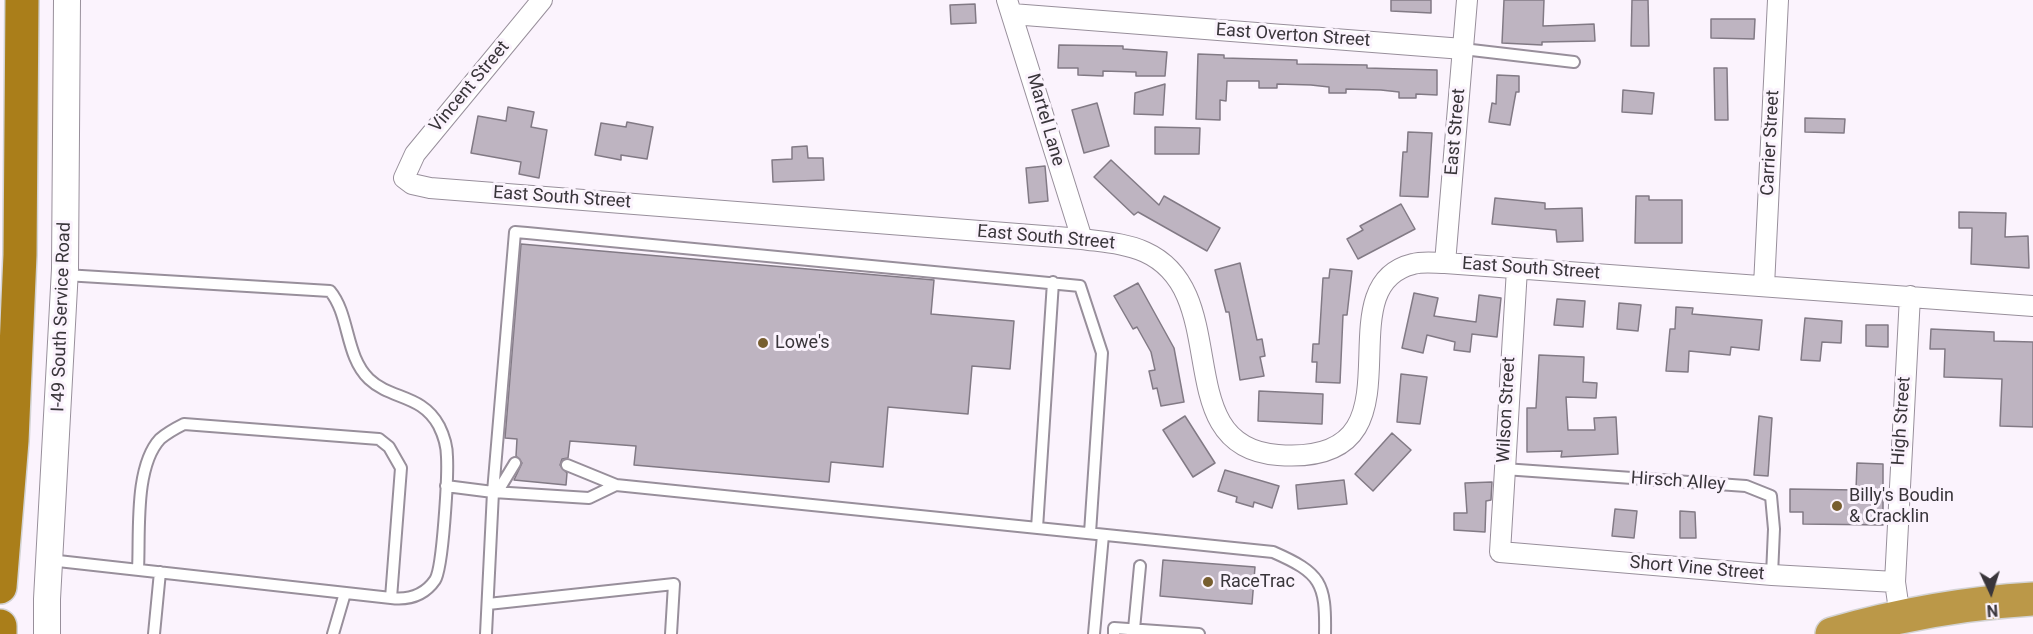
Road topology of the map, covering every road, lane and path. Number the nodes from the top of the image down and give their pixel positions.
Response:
1 (22, 0) edge
2 (67, 0) edge
3 (542, 0) edge
4 (1467, 0) edge
5 (1778, 0) edge
6 (1009, 7) edge
7 (1463, 49) junction
8 (1574, 62) dead end
9 (404, 178) joint
10 (1082, 239) junction
11 (1445, 263) junction
12 (1517, 269) junction
13 (65, 275) junction
14 (1053, 282) junction
15 (1764, 286) junction
16 (1910, 296) junction
17 (2033, 306) edge
18 (515, 463) dead end
19 (567, 465) dead end
20 (1504, 469) junction
21 (616, 485) junction
22 (446, 486) junction
23 (496, 491) junction
24 (1037, 528) junction
25 (1090, 533) junction
26 (1103, 535) junction
27 (1500, 552) joint
28 (49, 560) junction
29 (1140, 566) dead end
30 (138, 570) junction
31 (160, 572) junction
32 (1772, 575) junction
33 (1895, 582) junction
34 (0, 587) edge
35 (345, 593) junction
36 (391, 598) junction
37 (2033, 599) edge
38 (488, 604) junction
39 (1900, 617) junction
40 (0, 626) edge
41 (1095, 630) edge
42 (1114, 631) edge
43 (1140, 631) edge
44 (1175, 633) edge
45 (0, 634) edge
46 (48, 634) edge
47 (154, 634) edge
48 (333, 634) edge
49 (486, 634) edge
50 (671, 634) edge
51 (1198, 634) edge
52 (1325, 634) edge
53 (1832, 634) edge

1 - 34 highway
2 - 13 street, I-49 South Service Road
3 - 9 street, Vincent Street
4 - 7 street, East Street
5 - 15 street, Carrier Street
6 - 7 street, East Overton Street
6 - 10 street, Martel Lane
7 - 8 lane, East Overton Street
7 - 11 street, East Street
9 - 10 street, East South Street
10 - 11 street, East South Street
11 - 12 street, East South Street
12 - 15 street, East South Street
12 - 20 street, Wilson Street
13 - 22 lane
13 - 28 street, I-49 South Service Road
14 - 23 lane
14 - 24 lane
14 - 25 lane
15 - 16 street, East South Street
16 - 17 street, East South Street
16 - 33 street, High Street
18 - 23 lane
19 - 21 lane
20 - 27 street, Wilson Street
20 - 32 lane, Hirsch Alley
21 - 23 lane
21 - 24 lane
22 - 23 lane
22 - 36 lane
23 - 38 lane
24 - 25 lane
25 - 26 lane
26 - 41 lane
26 - 52 lane
27 - 32 street, Short Vine Street
28 - 30 lane
28 - 46 street, I-49 South Service Road
29 - 43 lane
30 - 31 lane
30 - 36 lane
31 - 35 lane
31 - 47 lane
32 - 33 street, Short Vine Street
33 - 39 street, High Street
35 - 36 lane
35 - 48 lane
37 - 39 highway
38 - 49 lane
38 - 50 lane
39 - 53 highway
40 - 45 highway
41 - 42 lane
42 - 43 lane
43 - 44 lane
44 - 51 lane

